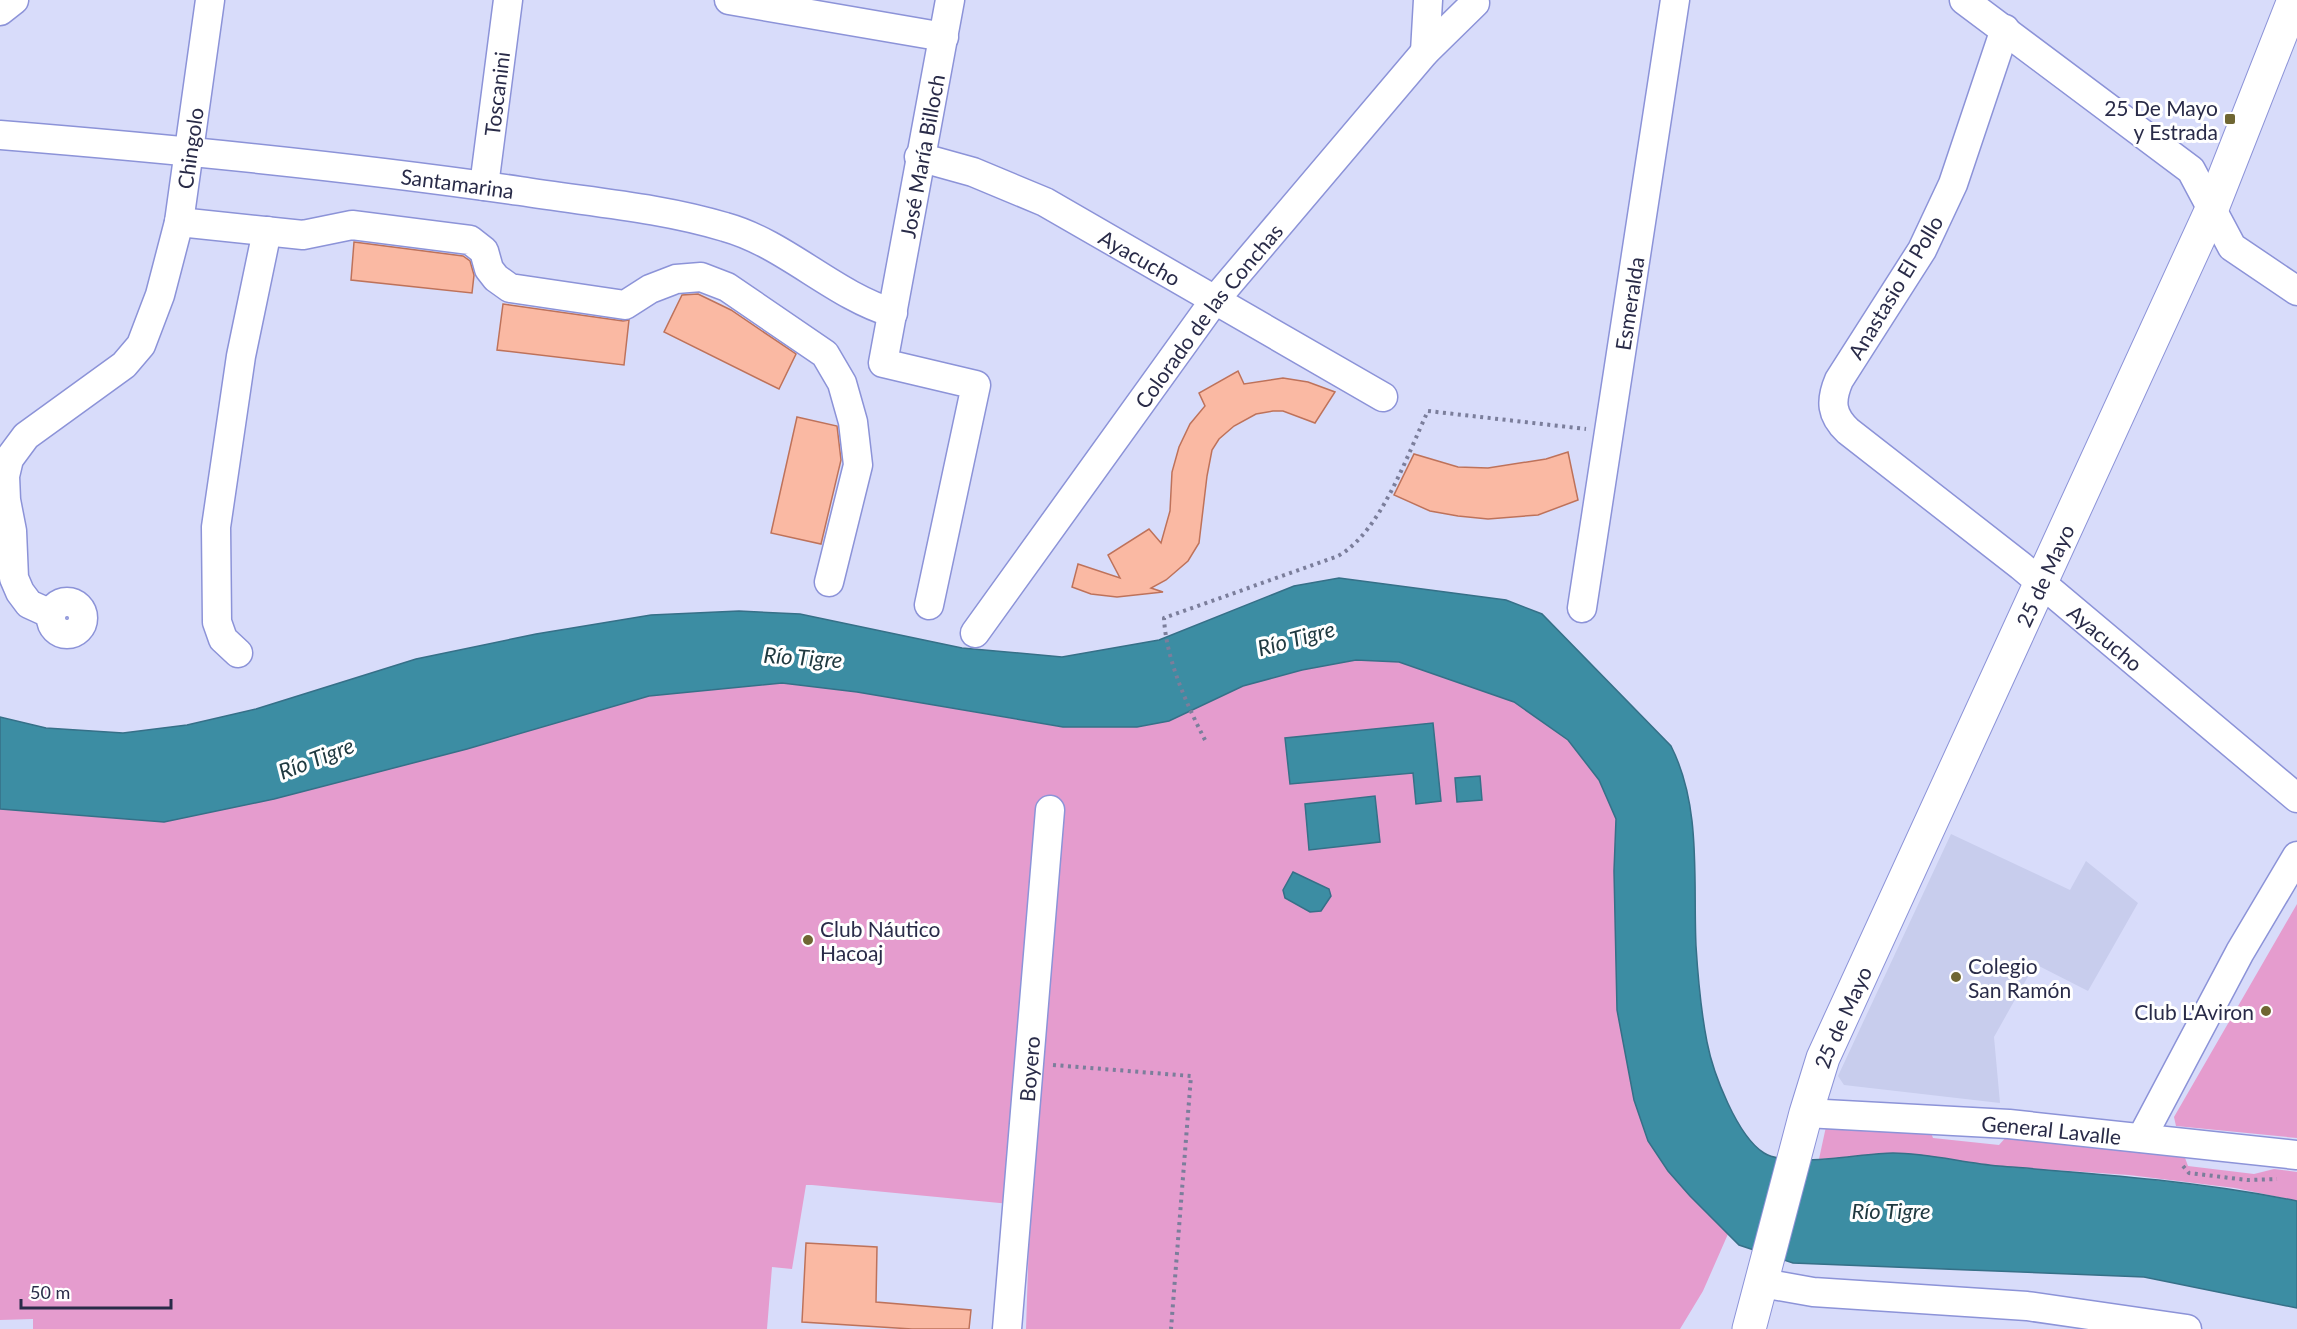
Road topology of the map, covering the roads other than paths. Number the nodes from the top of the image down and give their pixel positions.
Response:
1 (14, 0) edge
2 (210, 0) edge
3 (508, 0) edge
4 (729, 0) edge
5 (950, 0) edge
6 (1428, 0) edge
7 (1445, 0) edge
8 (1675, 0) edge
9 (1964, 0) edge
10 (2294, 0) edge
11 (1484, 1) edge
12 (0, 11) edge
13 (2005, 29) junction
14 (944, 37) junction
15 (1425, 52) junction
16 (0, 135) edge
17 (187, 150) junction
18 (919, 157) junction
19 (484, 186) junction
20 (2211, 212) junction
21 (179, 222) junction
22 (267, 231) junction
23 (2297, 291) edge
24 (1214, 301) junction
25 (893, 313) junction
26 (1383, 397) dead end
27 (1832, 408) joint
28 (829, 582) dead end
29 (2042, 584) junction
30 (929, 605) dead end
31 (1582, 608) dead end
32 (51, 615) dead end
33 (975, 633) dead end
34 (238, 653) dead end
35 (2297, 798) edge
36 (1050, 810) dead end
37 (2297, 856) edge
38 (1806, 1113) junction
39 (2142, 1137) junction
40 (2297, 1155) edge
41 (1764, 1273) junction
42 (1007, 1329) edge
43 (1749, 1329) edge
44 (2187, 1329) edge

1 - 12 street
2 - 17 street, Chingolo
3 - 19 street, Toscanini
4 - 14 street
5 - 14 street, José María Billoch
6 - 15 street
7 - 11 street
8 - 31 street, Esmeralda
9 - 13 street
10 - 20 main road, 25 de Mayo
11 - 15 street, Colorado de las Conchas
13 - 20 street
13 - 27 street, Anastasio El Pollo
14 - 18 street, José María Billoch
15 - 24 street, Colorado de las Conchas
16 - 17 street, Santamarina
17 - 19 street, Santamarina
17 - 21 street, Chingolo
18 - 24 street, Ayacucho
18 - 25 street, José María Billoch
19 - 25 street, Santamarina
20 - 23 street
20 - 29 main road, 25 de Mayo
21 - 22 street
21 - 32 street, Chingolo
22 - 28 street
22 - 34 street
24 - 26 street, Ayacucho
24 - 33 street, Colorado de las Conchas
25 - 30 street, José María Billoch
27 - 29 street, Ayacucho
29 - 35 street, Ayacucho
29 - 38 main road, 25 de Mayo
36 - 42 street, Boyero
37 - 39 street
38 - 39 street, General Lavalle
38 - 41 main road, 25 de Mayo
39 - 40 street, General Lavalle
41 - 43 main road, 25 de Mayo
41 - 44 street

